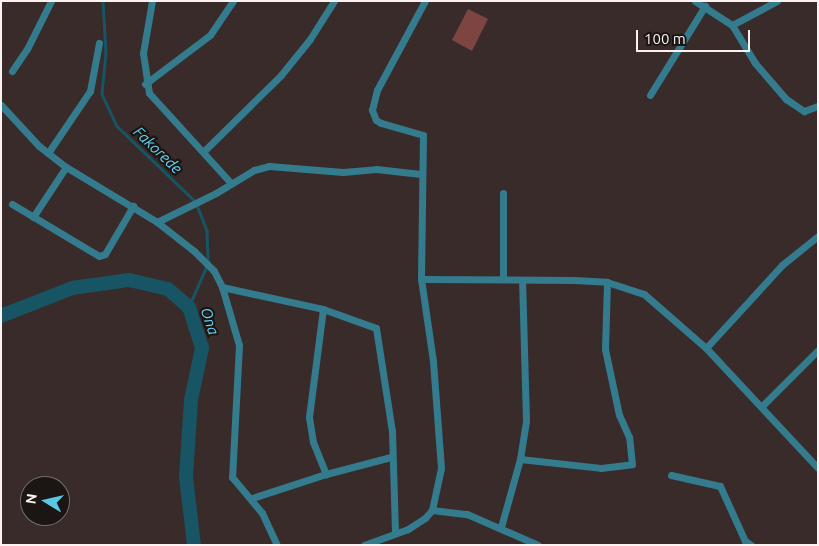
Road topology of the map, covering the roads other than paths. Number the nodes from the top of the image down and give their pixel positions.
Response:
1 (51, 1) edge
2 (152, 1) edge
3 (233, 1) edge
4 (334, 1) edge
5 (425, 1) edge
6 (696, 1) edge
7 (777, 1) edge
8 (704, 6) junction
9 (732, 25) junction
10 (98, 43) dead end
11 (12, 70) dead end
12 (145, 84) junction
13 (650, 96) dead end
14 (1, 105) edge
15 (818, 106) edge
16 (204, 151) junction
17 (48, 153) junction
18 (66, 167) junction
19 (421, 174) junction
20 (231, 183) junction
21 (503, 193) dead end
22 (12, 204) dead end
23 (133, 206) junction
24 (34, 217) junction
25 (157, 222) junction
26 (818, 236) edge
27 (503, 278) junction
28 (421, 279) junction
29 (522, 280) junction
30 (607, 282) junction
31 (222, 287) junction
32 (323, 309) junction
33 (706, 348) junction
34 (818, 350) edge
35 (762, 406) junction
36 (391, 457) junction
37 (520, 458) junction
38 (818, 468) edge
39 (326, 474) junction
40 (671, 474) dead end
41 (252, 498) junction
42 (432, 510) junction
43 (501, 527) junction
44 (395, 532) junction
45 (277, 545) edge
46 (364, 545) edge
47 (538, 545) edge
48 (751, 545) edge

1 - 11 street
2 - 12 street
3 - 12 street
4 - 16 street
5 - 19 street
6 - 8 street
7 - 9 street
8 - 9 street
8 - 13 street
9 - 15 street
10 - 17 street
12 - 16 street
14 - 17 street
16 - 20 street
17 - 18 street
18 - 23 street
18 - 24 street
19 - 20 street
19 - 28 street
20 - 25 street
21 - 27 street
22 - 24 street
23 - 24 street
23 - 25 street
25 - 31 street
26 - 33 street
27 - 28 street
27 - 29 street
28 - 42 street
29 - 30 street
29 - 37 street
30 - 33 street
30 - 37 street
31 - 32 street
31 - 41 street
32 - 36 street
32 - 39 street
33 - 35 street
34 - 35 street
35 - 38 street
36 - 39 street
36 - 44 street
37 - 43 street
39 - 41 street
40 - 48 street
41 - 45 street
42 - 43 street
42 - 44 street
43 - 47 street
44 - 46 street

